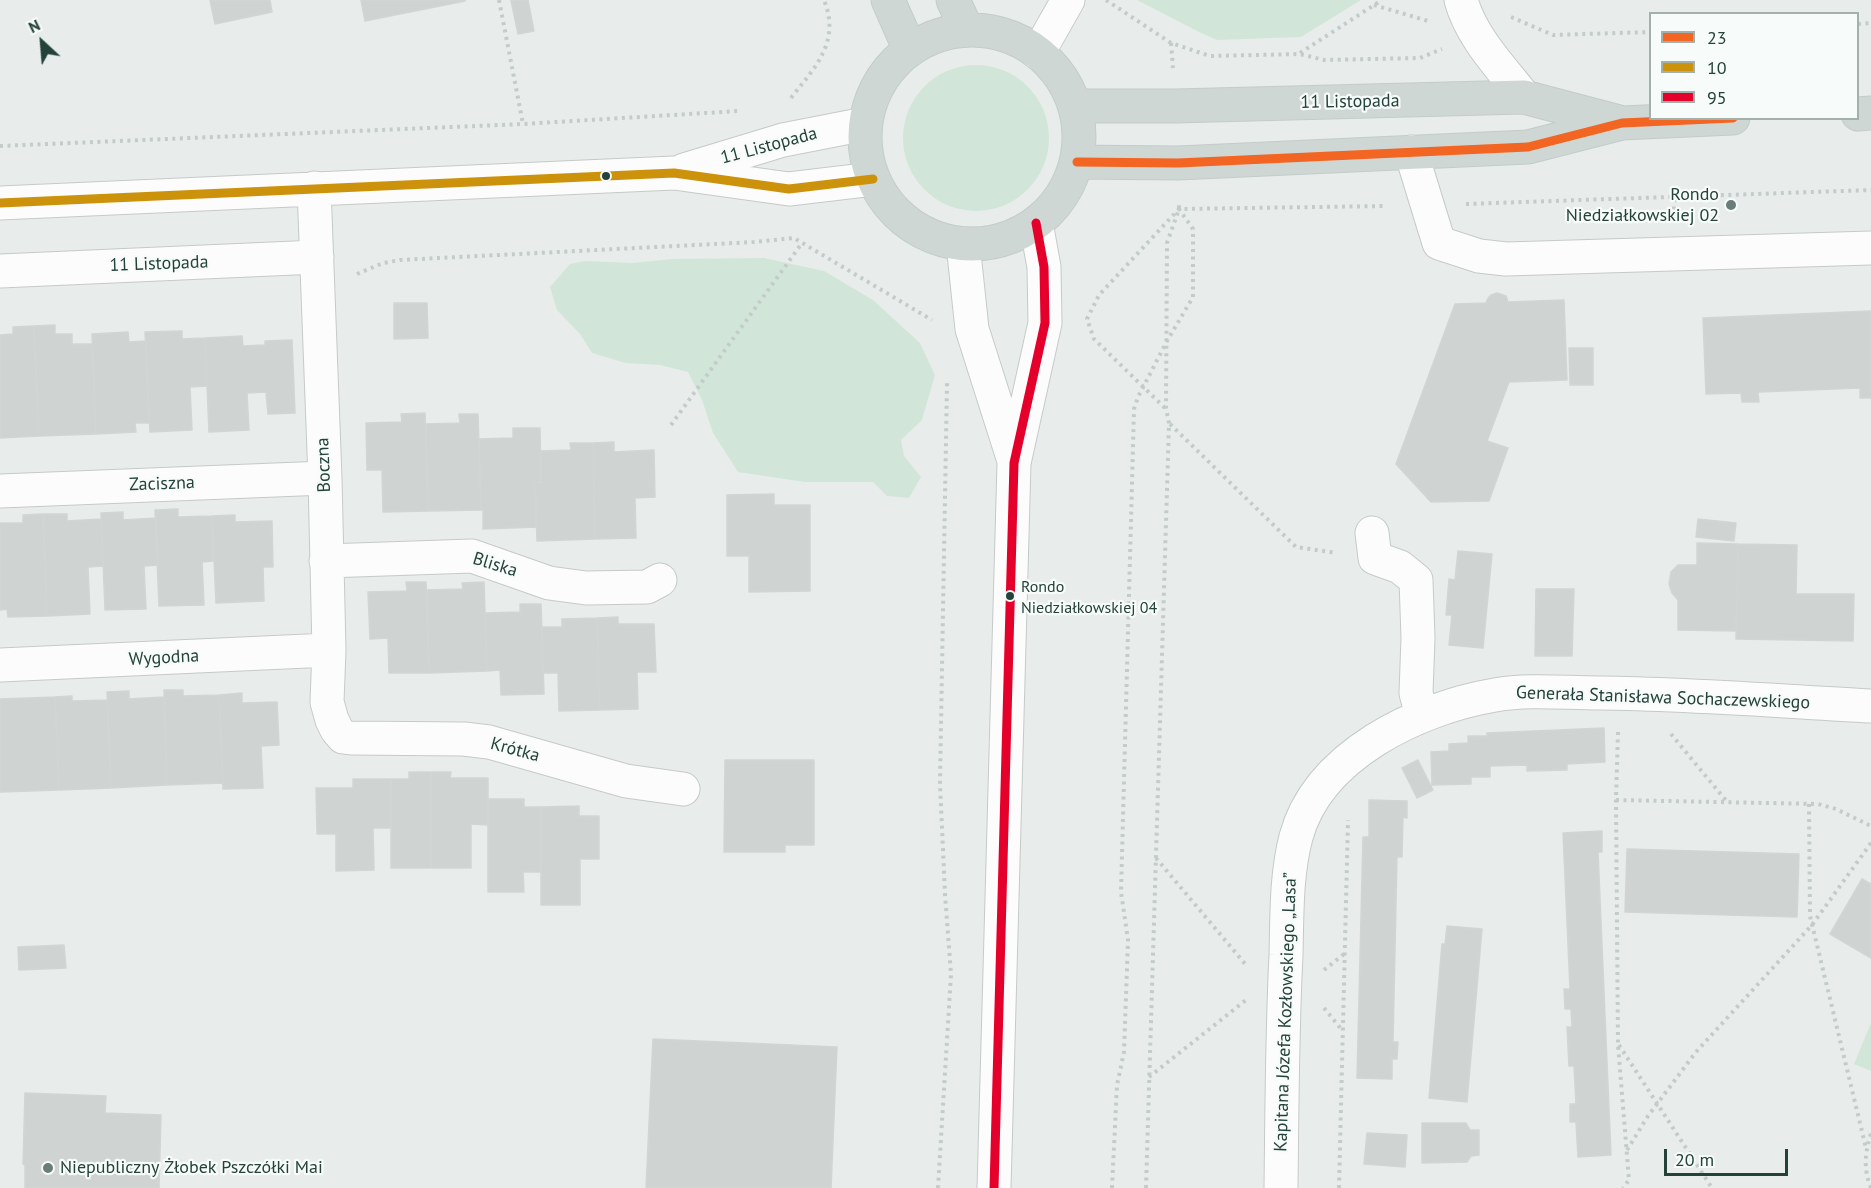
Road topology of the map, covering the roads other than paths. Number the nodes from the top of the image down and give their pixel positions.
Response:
1 (888, 0) edge
2 (953, 0) edge
3 (1068, 0) edge
4 (1461, 0) edge
5 (967, 30) junction
6 (910, 50) junction
7 (1038, 52) junction
8 (1524, 98) junction
9 (1075, 106) junction
10 (1689, 120) edge
11 (1622, 123) junction
12 (865, 124) junction
13 (1411, 152) junction
14 (1077, 162) junction
15 (674, 173) junction
16 (873, 179) junction
17 (314, 188) junction
18 (0, 203) edge
19 (1036, 223) junction
20 (963, 244) junction
21 (1871, 248) edge
22 (317, 270) junction
23 (0, 271) edge
24 (1014, 463) junction
25 (325, 478) junction
26 (0, 491) edge
27 (1373, 545) road end
28 (327, 561) junction
29 (660, 580) dead end
30 (329, 650) junction
31 (0, 665) edge
32 (1455, 703) joint
33 (1871, 706) edge
34 (1422, 716) junction
35 (343, 737) joint
36 (683, 789) dead end
37 (994, 1188) edge
38 (1281, 1188) edge

1 - 6 main road
2 - 5 main road
3 - 7 street
4 - 8 street
5 - 6 main road
5 - 7 main road
6 - 12 main road
7 - 9 main road
8 - 9 main road, 11 Listopada
8 - 11 main road, 11 Listopada
9 - 14 main road
10 - 11 main road, 11 Listopada
11 - 13 main road, 11 Listopada
12 - 15 street, 11 Listopada
12 - 16 main road
13 - 14 main road, 11 Listopada
13 - 21 street
14 - 19 main road
15 - 16 street, 11 Listopada
15 - 17 street, 11 Listopada
16 - 20 main road
17 - 18 street, 11 Listopada
17 - 22 street, Boczna
19 - 20 main road
19 - 24 street
20 - 24 street
22 - 23 street, 11 Listopada
22 - 25 street, Boczna
24 - 37 street
25 - 26 street, Zaciszna
25 - 28 street, Boczna
27 - 34 street
28 - 29 street, Bliska
28 - 30 street, Boczna
30 - 31 street, Wygodna
30 - 35 street, Boczna
32 - 33 street, Generała Stanisława Sochaczewskiego
32 - 34 street, Kapitana Józefa Kozłowskiego „Lasa”
34 - 38 street, Kapitana Józefa Kozłowskiego „Lasa”
35 - 36 street, Krótka

